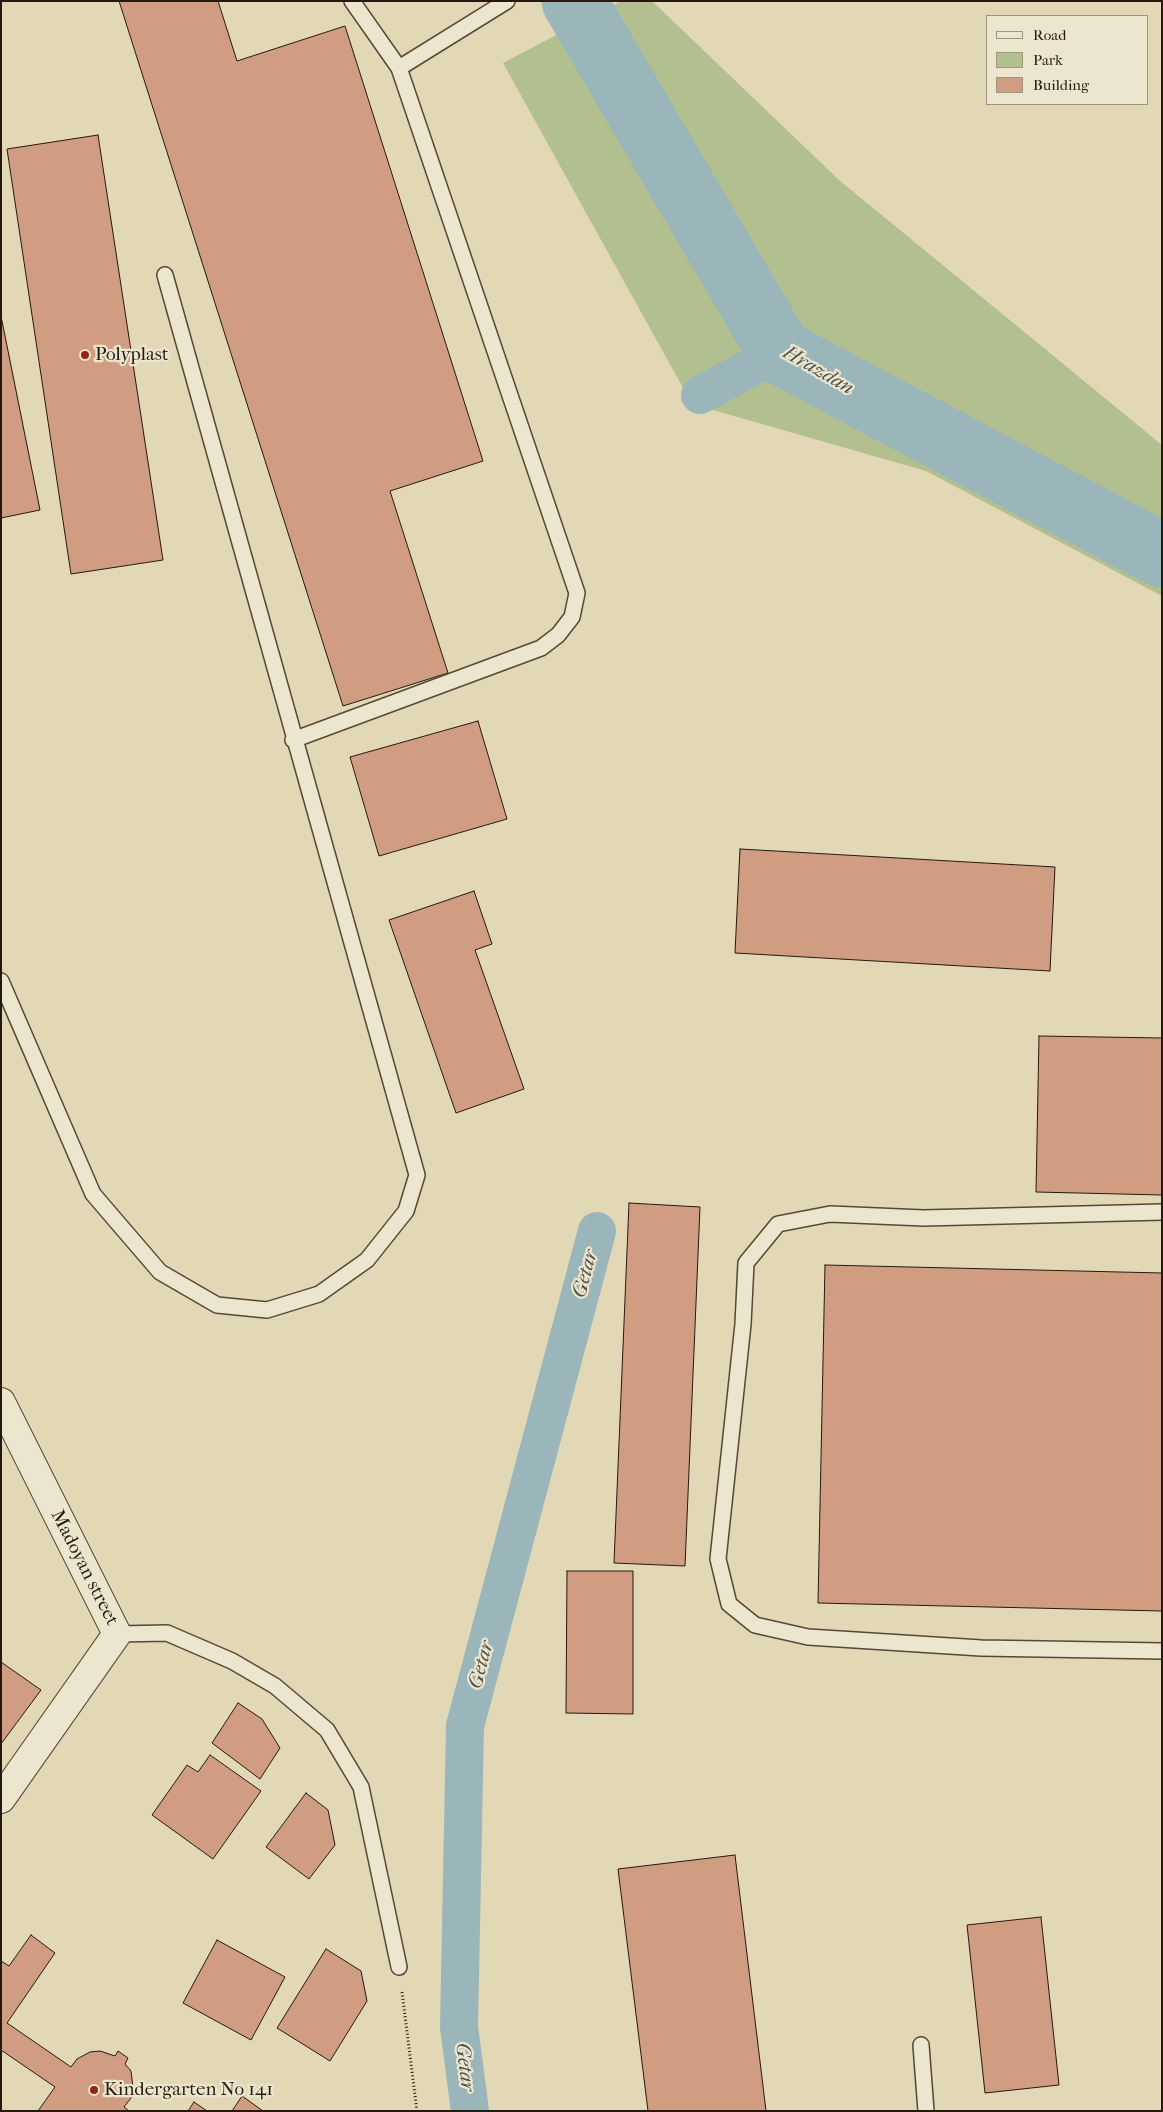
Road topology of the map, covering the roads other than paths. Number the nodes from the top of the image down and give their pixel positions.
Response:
1 (352, 1) edge
2 (507, 1) edge
3 (399, 68) junction
4 (164, 275) dead end
5 (293, 740) junction
6 (1, 981) edge
7 (1162, 1212) edge
8 (1, 1402) edge
9 (117, 1634) junction
10 (1162, 1651) edge
11 (1, 1799) edge
12 (399, 1967) road end
13 (922, 2045) dead end
14 (926, 2111) edge

1 - 3 lane
2 - 3 lane
3 - 5 lane
4 - 5 lane
5 - 6 lane
7 - 10 lane
8 - 9 street, Madoyan street
9 - 11 street, Madoyan street
9 - 12 lane
13 - 14 lane

